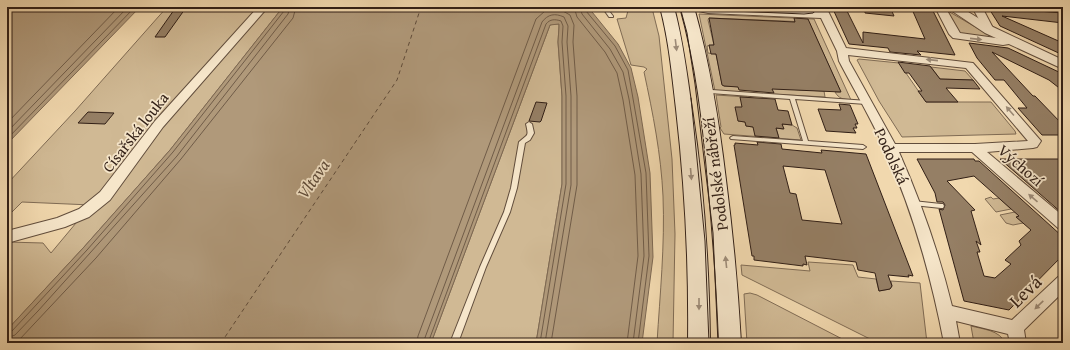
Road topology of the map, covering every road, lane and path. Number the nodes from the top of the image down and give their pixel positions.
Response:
1 (263, 7) edge
2 (604, 7) edge
3 (667, 7) edge
4 (687, 7) edge
5 (692, 7) edge
6 (940, 7) edge
7 (952, 7) edge
8 (977, 7) edge
9 (1045, 7) edge
10 (1063, 9) edge
11 (822, 11) edge
12 (611, 16) dead end
13 (989, 30) junction
14 (1011, 41) junction
15 (842, 51) junction
16 (1063, 65) edge
17 (712, 92) dead end
18 (792, 98) junction
19 (866, 102) junction
20 (529, 124) dead end
21 (733, 138) dead end
22 (806, 143) junction
23 (863, 147) dead end
24 (891, 148) junction
25 (974, 148) junction
26 (913, 203) junction
27 (941, 206) dead end
28 (1063, 224) edge
29 (7, 237) edge
30 (1063, 282) edge
31 (946, 312) junction
32 (1017, 336) edge
33 (454, 343) edge
34 (699, 343) edge
35 (730, 343) edge
36 (952, 343) edge

1 - 29 street, Císařská louka
2 - 12 lane
3 -> 34 main road, Podolské nábřeží
35 -> 4 main road, Podolské nábřeží
5 - 11 street
6 -> 14 street
7 - 13 street
8 - 13 street
9 - 10 street
11 - 15 street, Podolská
13 - 14 street
14 - 16 street
15 - 19 street, Podolská
25 -> 15 street
17 - 18 lane
18 - 19 lane
18 - 22 lane
19 - 24 street, Podolská
20 - 33 lane
21 - 22 lane
22 - 23 lane
24 - 25 street
24 - 26 street, Podolská
28 -> 25 street, Výchozí
26 - 27 lane
26 - 31 street, Podolská
30 -> 32 street, Levá
31 - 32 street
31 - 36 street, Podolská

